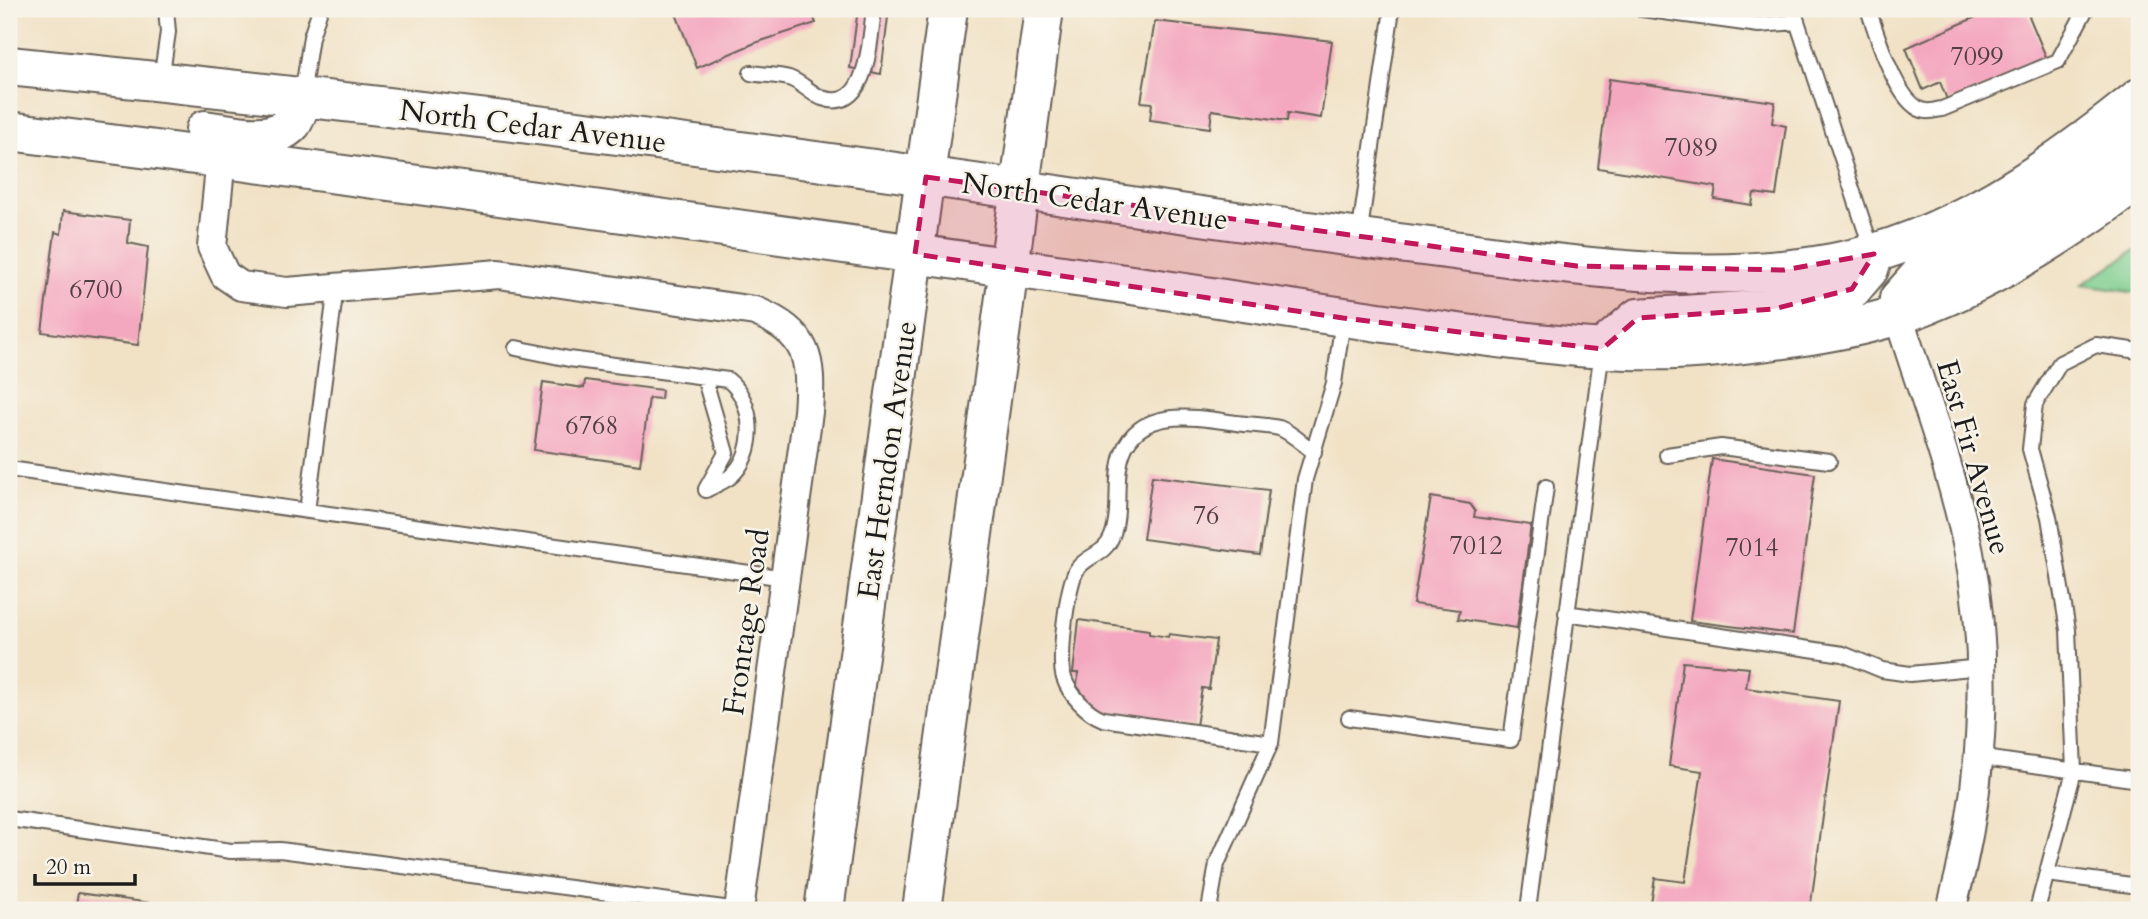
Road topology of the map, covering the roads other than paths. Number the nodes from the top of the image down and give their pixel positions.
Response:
1 (166, 9) edge
2 (320, 9) edge
3 (874, 9) edge
4 (948, 9) edge
5 (1044, 9) edge
6 (1392, 9) edge
7 (1643, 9) edge
8 (1868, 9) edge
9 (2085, 9) edge
10 (1795, 15) edge
11 (9, 66) edge
12 (751, 73) dead end
13 (161, 81) junction
14 (302, 97) junction
15 (2139, 98) edge
16 (9, 107) edge
17 (9, 131) edge
18 (2139, 138) edge
19 (221, 158) junction
20 (926, 177) junction
21 (2139, 180) edge
22 (1020, 190) junction
23 (1359, 238) junction
24 (915, 254) junction
25 (1874, 254) junction
26 (1010, 267) junction
27 (336, 287) junction
28 (1898, 315) junction
29 (1343, 318) junction
30 (516, 348) dead end
31 (1602, 349) junction
32 (2139, 351) edge
33 (704, 377) junction
34 (1314, 452) junction
35 (1667, 455) dead end
36 (1829, 461) dead end
37 (9, 469) edge
38 (1546, 486) dead end
39 (307, 511) junction
40 (785, 578) junction
41 (1566, 613) junction
42 (1981, 667) junction
43 (1349, 718) dead end
44 (1271, 743) junction
45 (1977, 757) junction
46 (2074, 771) junction
47 (2139, 780) edge
48 (9, 819) edge
49 (2047, 874) junction
50 (2139, 886) edge
51 (739, 910) edge
52 (824, 910) edge
53 (922, 910) edge
54 (1209, 910) edge
55 (1528, 910) edge
56 (1951, 910) edge
57 (2037, 910) edge

1 - 13 lane
2 - 14 lane
3 - 12 lane
4 - 20 main road, East Herndon Avenue
5 - 22 main road
6 - 23 lane
7 - 10 lane
8 - 9 lane
10 - 25 lane
11 - 13 main road, North Cedar Avenue
13 - 14 main road, North Cedar Avenue
14 - 16 main road
14 - 20 main road, North Cedar Avenue
15 - 25 main road, North Cedar Avenue
17 - 19 main road
18 - 28 main road
19 - 24 main road
19 - 27 street
20 - 22 main road, North Cedar Avenue
20 - 24 main road, East Herndon Avenue
21 - 28 main road
22 - 23 main road, North Cedar Avenue
22 - 26 main road
23 - 25 main road, North Cedar Avenue
24 - 26 main road
24 - 52 main road, East Herndon Avenue
25 - 31 main road
26 - 29 main road
26 - 53 main road
27 - 39 lane
27 - 40 street, Frontage Road
28 - 31 main road
28 - 42 street, East Fir Avenue
29 - 31 main road
29 - 34 lane
30 - 33 lane
31 - 41 lane
32 - 46 lane
33 - 33 lane
34 - 44 lane
34 - 44 lane
35 - 36 lane
37 - 39 lane
38 - 43 lane
39 - 40 lane
40 - 51 street, Frontage Road
41 - 42 lane
41 - 55 lane
42 - 45 street, East Fir Avenue
44 - 54 lane
45 - 46 lane
45 - 56 street, East Fir Avenue
46 - 47 lane
46 - 49 lane
48 - 51 lane
49 - 50 lane
49 - 57 lane

